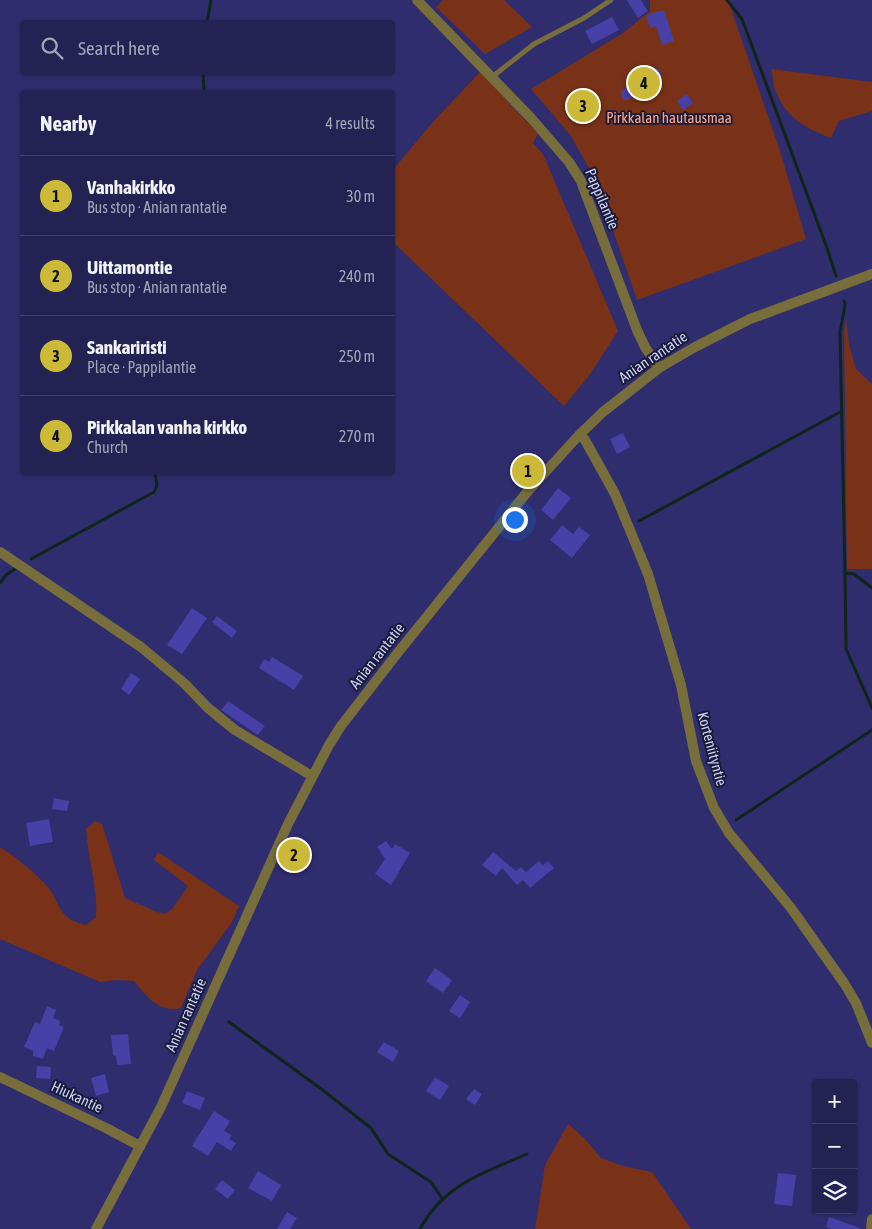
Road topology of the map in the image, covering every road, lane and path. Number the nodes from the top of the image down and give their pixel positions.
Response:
1 (417, 0) edge
2 (611, 0) edge
3 (492, 78) junction
4 (872, 274) edge
5 (659, 368) junction
6 (580, 434) junction
7 (0, 552) edge
8 (312, 776) junction
9 (872, 1043) edge
10 (0, 1077) edge
11 (140, 1146) junction
12 (872, 1219) edge
13 (96, 1229) edge
14 (871, 1229) edge

1 - 3 street, Pappilantie
2 - 3 lane
3 - 5 street, Pappilantie
4 - 5 street, Anian rantatie
5 - 6 street, Anian rantatie
6 - 8 street, Anian rantatie
6 - 9 street, Korteniityntie
7 - 8 street
8 - 11 street, Anian rantatie
10 - 11 street, Hiukantie
11 - 13 street, Anian rantatie
12 - 14 street

